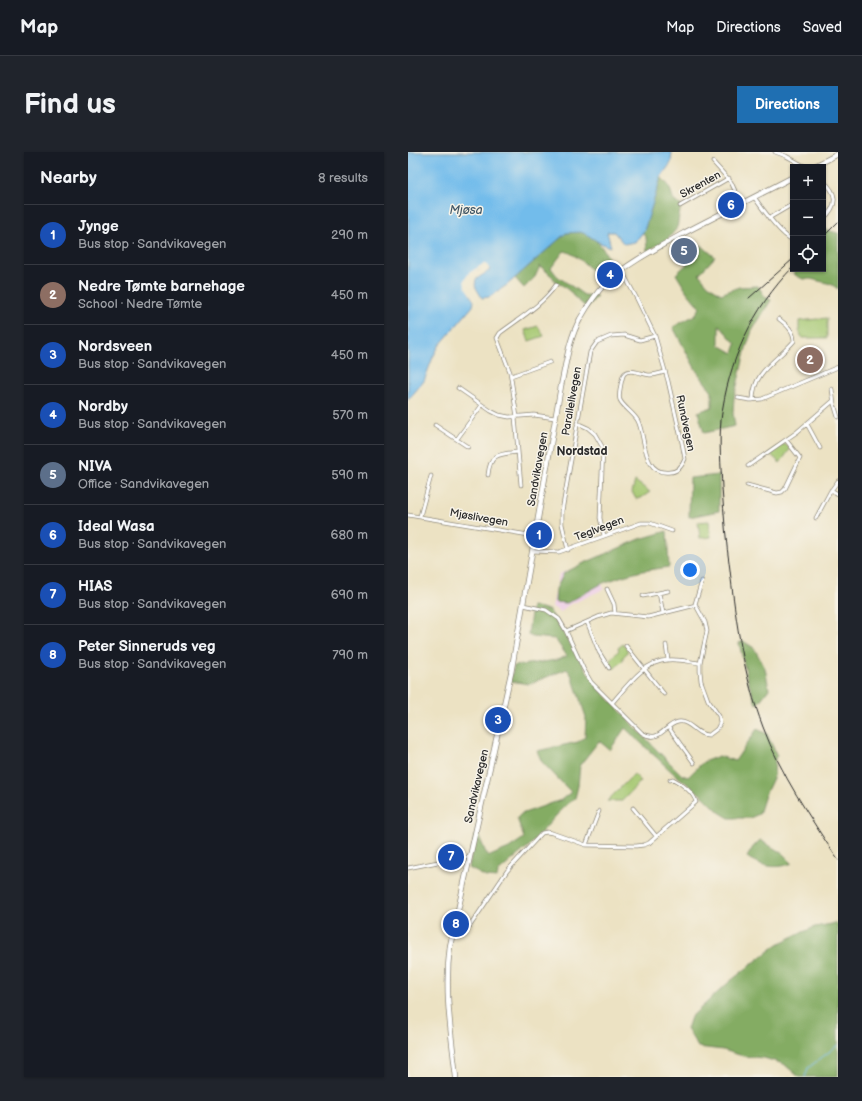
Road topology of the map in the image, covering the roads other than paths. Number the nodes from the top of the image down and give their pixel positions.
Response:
1 (775, 152) edge
2 (838, 154) edge
3 (713, 162) dead end
4 (802, 164) edge
5 (819, 164) edge
6 (729, 178) junction
7 (790, 179) edge
8 (826, 184) edge
9 (754, 197) junction
10 (741, 204) junction
11 (680, 206) dead end
12 (790, 206) edge
13 (826, 215) edge
14 (769, 218) junction
15 (790, 238) edge
16 (622, 271) junction
17 (556, 285) dead end
18 (779, 319) dead end
19 (655, 336) junction
20 (550, 362) dead end
21 (838, 367) edge
22 (665, 372) junction
23 (511, 376) junction
24 (458, 388) dead end
25 (832, 389) dead end
26 (738, 398) dead end
27 (753, 400) junction
28 (833, 401) junction
29 (482, 405) junction
30 (516, 417) junction
31 (838, 417) edge
32 (555, 418) junction
33 (577, 423) junction
34 (808, 424) junction
35 (435, 425) dead end
36 (457, 439) junction
37 (786, 440) junction
38 (468, 447) dead end
39 (820, 448) dead end
40 (518, 452) junction
41 (748, 466) dead end
42 (488, 475) dead end
43 (431, 476) dead end
44 (838, 481) edge
45 (521, 485) dead end
46 (747, 485) dead end
47 (831, 490) junction
48 (838, 494) edge
49 (408, 515) edge
50 (420, 516) junction
51 (816, 518) dead end
52 (672, 531) dead end
53 (535, 536) junction
54 (604, 536) junction
55 (568, 550) junction
56 (532, 551) junction
57 (702, 581) dead end
58 (607, 589) dead end
59 (668, 591) dead end
60 (659, 593) junction
61 (643, 596) dead end
62 (522, 605) junction
63 (696, 605) junction
64 (615, 613) junction
65 (663, 613) junction
66 (587, 622) junction
67 (566, 631) junction
68 (666, 645) dead end
69 (626, 646) dead end
70 (668, 660) junction
71 (700, 663) junction
72 (609, 668) dead end
73 (644, 669) junction
74 (664, 687) dead end
75 (660, 689) junction
76 (664, 694) dead end
77 (612, 702) junction
78 (669, 728) junction
79 (694, 763) dead end
80 (670, 780) dead end
81 (633, 808) dead end
82 (599, 811) dead end
83 (656, 836) junction
84 (586, 844) junction
85 (469, 857) junction
86 (408, 868) edge
87 (453, 927) junction
88 (456, 1077) edge

1 - 4 street
2 - 5 main road
3 - 6 street, Skrenten
6 - 10 street, Skrenten
6 - 11 street, Skrenten
7 - 9 main road, Sandvikavegen
8 - 13 street
9 - 10 main road, Sandvikavegen
9 - 14 street
10 - 16 main road, Sandvikavegen
12 - 14 street
14 - 15 street
16 - 19 street, Rundvegen
16 - 32 main road, Sandvikavegen
17 - 23 street
18 - 27 street
19 - 22 street, Rundvegen
19 - 33 street, Parallellvegen
20 - 23 street
21 - 27 street
22 - 22 street, Rundvegen
23 - 30 street
24 - 29 street
25 - 28 street
26 - 27 street
28 - 31 street
28 - 34 street
29 - 30 street
29 - 36 street
30 - 32 street
30 - 40 street
32 - 53 main road, Sandvikavegen
33 - 54 street
33 - 55 street, Parallellvegen
34 - 37 street
34 - 39 street
35 - 36 street
36 - 38 street
37 - 41 street
37 - 46 street
40 - 42 street
40 - 45 street
43 - 50 street
44 - 47 street
47 - 48 street
47 - 51 street
49 - 50 street, Mjøslivegen
50 - 53 street, Mjøslivegen
52 - 54 street, Teglvegen
53 - 56 main road, Sandvikavegen
54 - 55 street, Teglvegen
55 - 56 street, Teglvegen
56 - 62 main road, Sandvikavegen
57 - 63 street
58 - 64 street
59 - 60 street
60 - 61 street
60 - 65 street
62 - 67 street
62 - 85 main road, Sandvikavegen
63 - 65 street
63 - 71 street
64 - 65 street
64 - 66 street
66 - 67 street
66 - 72 street
67 - 77 street
68 - 70 street
69 - 73 street
70 - 71 street
70 - 73 street
71 - 78 street
73 - 75 street
73 - 77 street
74 - 75 street
75 - 76 street
77 - 78 street
78 - 79 street
80 - 83 street
81 - 83 street
82 - 84 street
83 - 84 street
84 - 87 street
85 - 86 street
85 - 87 main road, Sandvikavegen
87 - 88 main road, Sandvikavegen

